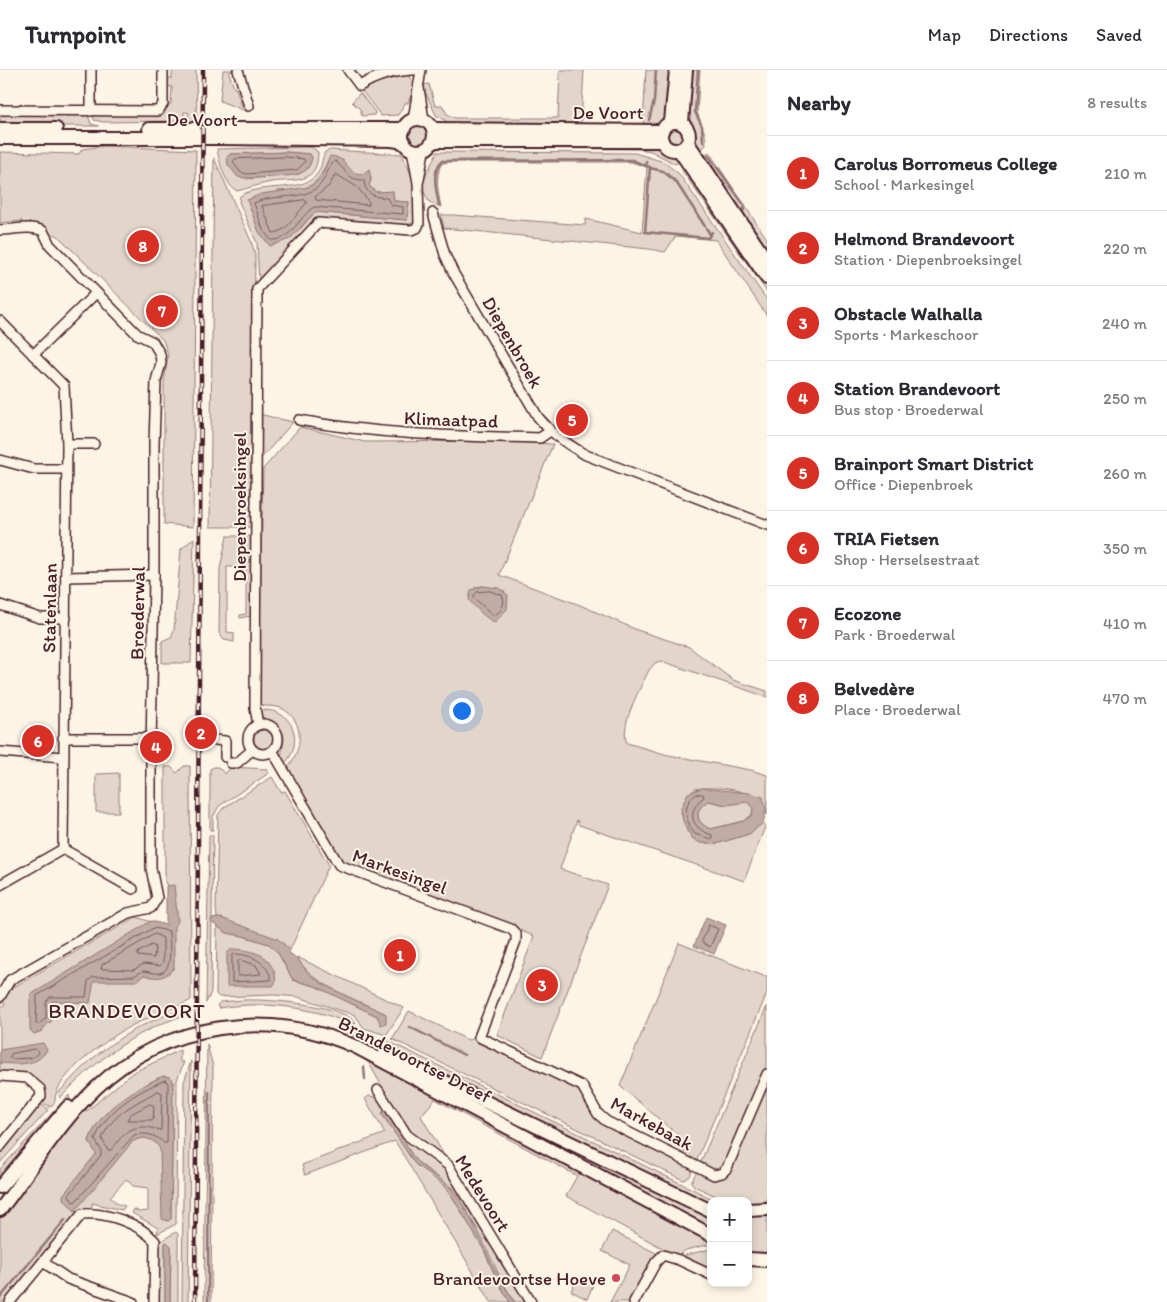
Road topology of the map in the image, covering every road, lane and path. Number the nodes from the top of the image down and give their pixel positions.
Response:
1 (91, 70) edge
2 (163, 70) edge
3 (238, 70) edge
4 (348, 70) edge
5 (414, 70) edge
6 (421, 70) edge
7 (676, 70) edge
8 (686, 70) edge
9 (249, 106) dead end
10 (0, 110) edge
11 (90, 111) junction
12 (422, 128) junction
13 (0, 129) edge
14 (669, 129) junction
15 (0, 138) edge
16 (683, 147) junction
17 (413, 148) junction
18 (434, 213) dead end
19 (0, 230) edge
20 (767, 261) edge
21 (767, 278) edge
22 (96, 292) junction
23 (0, 321) edge
24 (33, 354) junction
25 (299, 420) dead end
26 (550, 431) junction
27 (67, 444) junction
28 (94, 444) dead end
29 (0, 460) edge
30 (66, 469) junction
31 (767, 524) edge
32 (154, 575) junction
33 (66, 577) junction
34 (0, 606) edge
35 (66, 618) junction
36 (258, 725) junction
37 (63, 738) junction
38 (151, 738) junction
39 (214, 740) dead end
40 (252, 750) junction
41 (0, 752) edge
42 (272, 752) junction
43 (63, 757) junction
44 (63, 849) junction
45 (0, 885) edge
46 (133, 890) dead end
47 (0, 996) edge
48 (480, 1036) joint
49 (767, 1074) edge
50 (0, 1076) edge
51 (378, 1090) dead end
52 (0, 1147) edge
53 (0, 1187) edge
54 (765, 1206) edge
55 (707, 1209) edge
56 (752, 1209) edge
57 (0, 1210) edge
58 (707, 1233) edge
59 (43, 1262) junction
60 (707, 1274) edge
61 (10, 1302) edge
62 (133, 1302) edge
63 (154, 1302) edge
64 (530, 1302) edge
65 (634, 1302) edge

1 - 11 street
2 - 11 street
3 - 9 street
4 - 5 street
6 - 12 street
7 - 14 main road
8 - 14 main road
10 - 11 street
12 - 13 main road, De Voort
12 - 14 main road, De Voort
12 - 17 main road
12 - 17 main road
14 - 16 main road
14 - 16 main road
15 - 17 main road, De Voort
16 - 20 main road
16 - 21 main road
17 - 36 street, Diepenbroeksingel
18 - 26 street, Diepenbroek
19 - 22 street, Broederwal
22 - 24 street
22 - 32 street, Broederwal
23 - 24 street, Statenlaan
24 - 27 street, Statenlaan
25 - 26 street, Klimaatpad
26 - 31 street, Diepenbroek
27 - 28 street
27 - 30 street, Statenlaan
29 - 30 street
30 - 33 street, Statenlaan
32 - 33 street
32 - 38 street, Broederwal
33 - 35 street, Statenlaan
34 - 35 street
35 - 37 street, Statenlaan
36 - 40 street
36 - 42 street
37 - 38 street
37 - 43 street, Statenlaan
38 - 47 street, Broederwal
39 - 40 street
40 - 42 street
41 - 43 street
42 - 48 street, Markesingel
43 - 44 street, Statenlaan
44 - 45 street
44 - 46 street
48 - 49 street, Markebaak
50 - 52 street
51 - 64 street, Medevoort
53 - 55 main road, Brandevoortse Dreef
54 - 56 main road
57 - 58 main road, Brandevoortse Dreef
59 - 61 street
59 - 62 street
59 - 63 street
60 - 65 street

